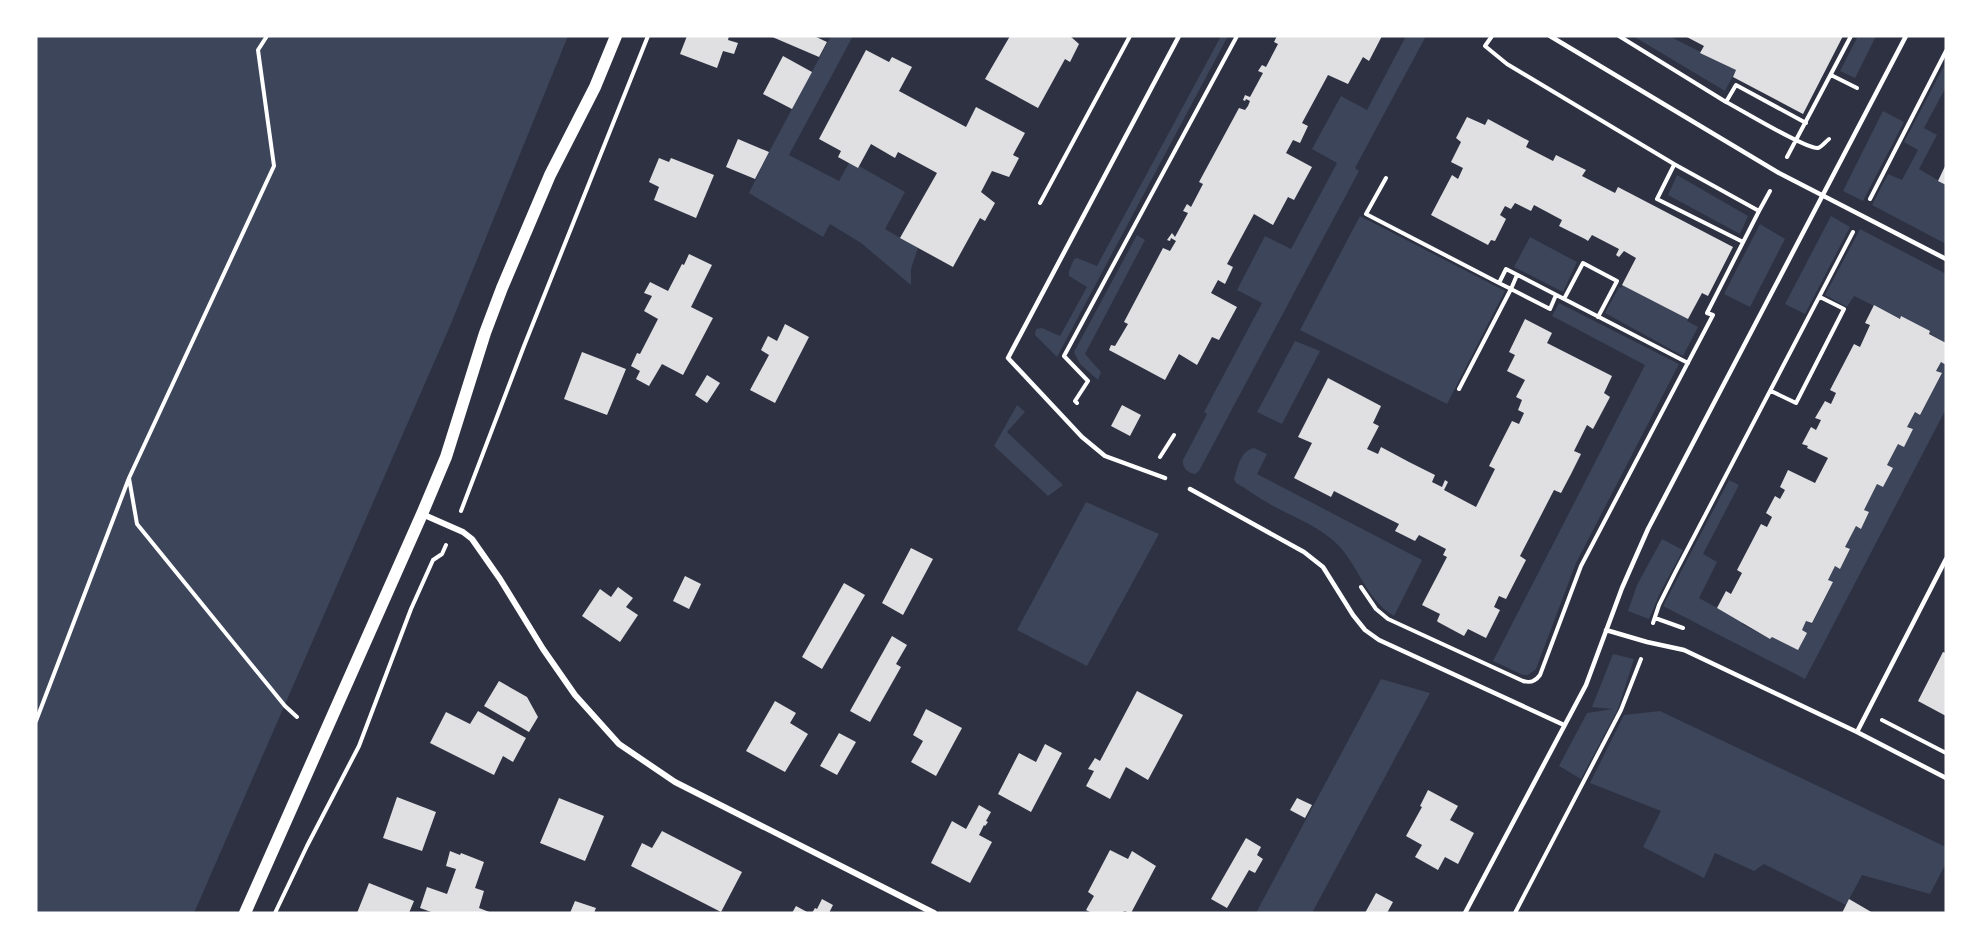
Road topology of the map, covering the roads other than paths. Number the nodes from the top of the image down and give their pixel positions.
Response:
1 (616, 36) edge
2 (1179, 36) edge
3 (1550, 36) edge
4 (1906, 36) edge
5 (1822, 197) junction
6 (1946, 259) edge
7 (1165, 478) dead end
8 (1190, 489) dead end
9 (422, 514) junction
10 (1946, 559) edge
11 (1606, 630) junction
12 (1564, 724) junction
13 (1857, 732) junction
14 (1946, 778) edge
15 (245, 913) edge
16 (934, 913) edge
17 (1465, 913) edge

1 - 9 main road
2 - 7 lane
3 - 5 lane
4 - 5 lane
5 - 6 lane
5 - 11 lane
8 - 12 lane
9 - 15 main road
9 - 16 street
10 - 13 lane
11 - 12 lane
11 - 13 lane
12 - 17 lane
13 - 14 lane

